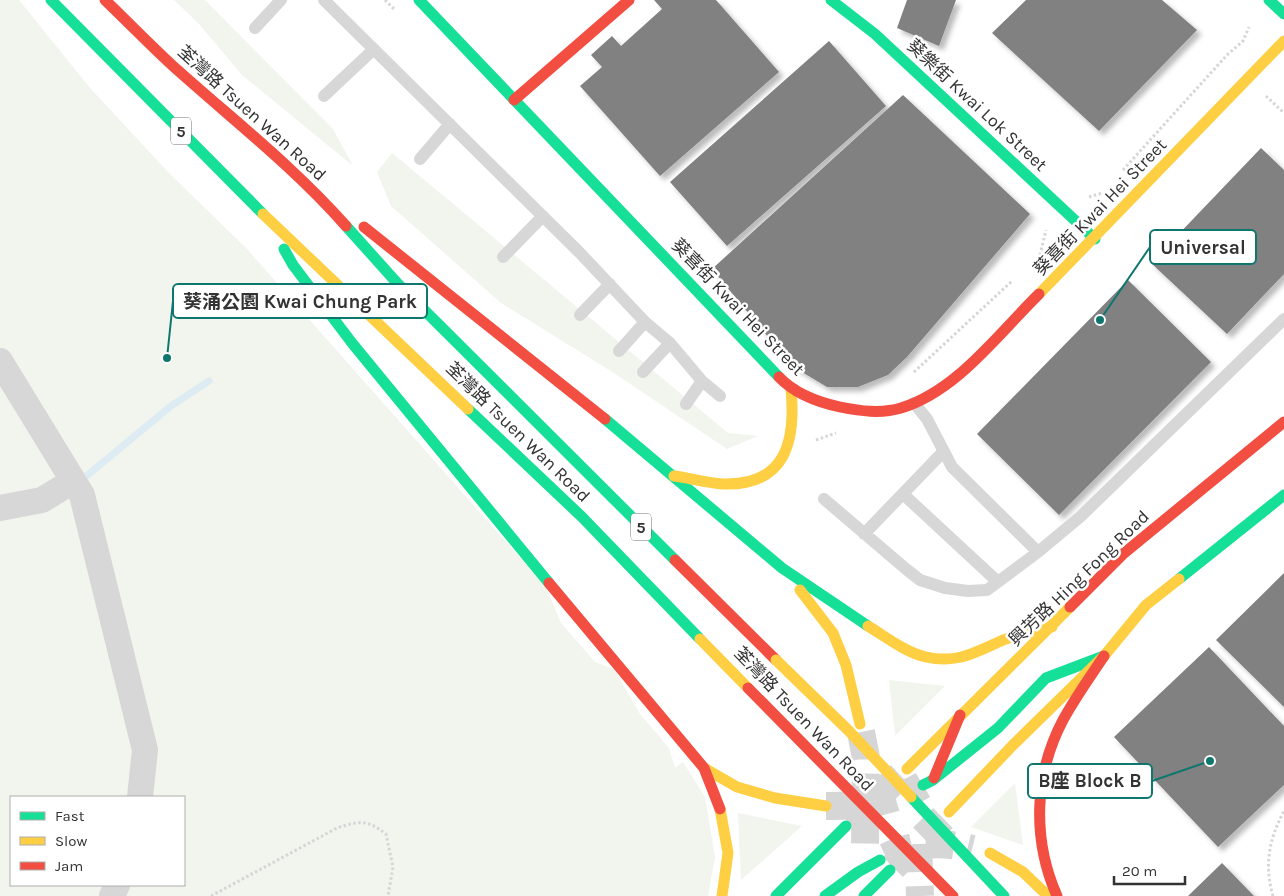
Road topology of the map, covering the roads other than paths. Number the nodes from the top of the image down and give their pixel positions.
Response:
1 (51, 0) edge
2 (105, 0) edge
3 (281, 0) edge
4 (324, 0) edge
5 (419, 0) edge
6 (629, 0) edge
7 (831, 0) edge
8 (1269, 0) edge
9 (1284, 14) edge
10 (255, 28) dead end
11 (1284, 41) edge
12 (374, 49) junction
13 (324, 96) dead end
14 (514, 100) junction
15 (450, 124) junction
16 (420, 159) dead end
17 (325, 202) junction
18 (543, 216) junction
19 (266, 217) junction
20 (1096, 239) junction
21 (503, 257) dead end
22 (610, 284) junction
23 (580, 315) dead end
24 (1284, 319) edge
25 (645, 322) junction
26 (670, 343) junction
27 (619, 351) dead end
28 (0, 361) edge
29 (643, 372) dead end
30 (702, 381) junction
31 (791, 389) junction
32 (720, 396) dead end
33 (914, 403) junction
34 (686, 404) dead end
35 (1284, 422) edge
36 (944, 451) junction
37 (674, 476) junction
38 (73, 481) junction
39 (903, 494) junction
40 (1284, 495) edge
41 (824, 499) dead end
42 (0, 508) edge
43 (864, 534) junction
44 (1038, 552) junction
45 (782, 568) junction
46 (998, 582) junction
47 (1052, 627) junction
48 (1104, 656) junction
49 (960, 715) junction
50 (860, 724) tunnel mouth
51 (704, 768) junction
52 (907, 769) tunnel mouth
53 (140, 796) edge
54 (826, 806) tunnel mouth
55 (949, 812) tunnel mouth
56 (846, 826) tunnel mouth
57 (990, 853) dead end
58 (862, 858) tunnel mouth
59 (880, 860) tunnel mouth
60 (890, 870) tunnel mouth
61 (858, 872) junction
62 (722, 896) edge
63 (776, 896) edge
64 (824, 896) edge
65 (845, 896) edge
66 (864, 896) edge
67 (953, 896) edge
68 (1004, 896) edge
69 (1048, 896) edge
70 (1057, 896) edge

1 - 19 main road, 荃灣路 Tsuen Wan Road / 5
2 - 17 main road, 荃灣路 Tsuen Wan Road / 5
3 - 10 lane
4 - 12 lane
5 - 14 main road, 葵喜街 Kwai Hei Street
6 - 14 main road
7 - 20 main road, 葵樂街 Kwai Lok Street
8 - 9 main road
11 - 20 main road, 葵喜街 Kwai Hei Street
12 - 13 lane
12 - 15 lane
14 - 31 main road, 葵喜街 Kwai Hei Street
15 - 16 lane
15 - 18 lane
17 - 37 main road
17 - 68 main road, 荃灣路 Tsuen Wan Road / 5, bridge
18 - 21 lane
18 - 22 lane
19 - 51 main road
19 - 67 main road, 荃灣路 Tsuen Wan Road / 5, bridge
20 - 33 main road, 葵喜街 Kwai Hei Street
22 - 23 lane
22 - 25 lane
24 - 44 lane
25 - 26 lane
25 - 27 lane
26 - 29 lane
26 - 30 lane
28 - 38 street
30 - 32 lane
30 - 34 lane
31 - 33 main road, 葵喜街 Kwai Hei Street
31 - 37 main road
33 - 36 lane
35 - 47 main road, 興芳路 Hing Fong Road
36 - 39 lane
36 - 44 lane
37 - 45 main road
38 - 42 street
38 - 53 street
39 - 43 lane
39 - 46 lane
40 - 48 main road
41 - 43 lane
43 - 46 lane
44 - 46 lane
45 - 47 main road
45 - 50 main road
47 - 49 main road, 興芳路 Hing Fong Road
48 - 49 main road
48 - 55 main road
48 - 70 main road
49 - 52 main road, 興芳路 Hing Fong Road
51 - 54 main road
51 - 62 main road
56 - 63 main road
57 - 69 main road
58 - 61 main road
59 - 61 main road
60 - 66 main road
61 - 64 main road
61 - 65 main road

